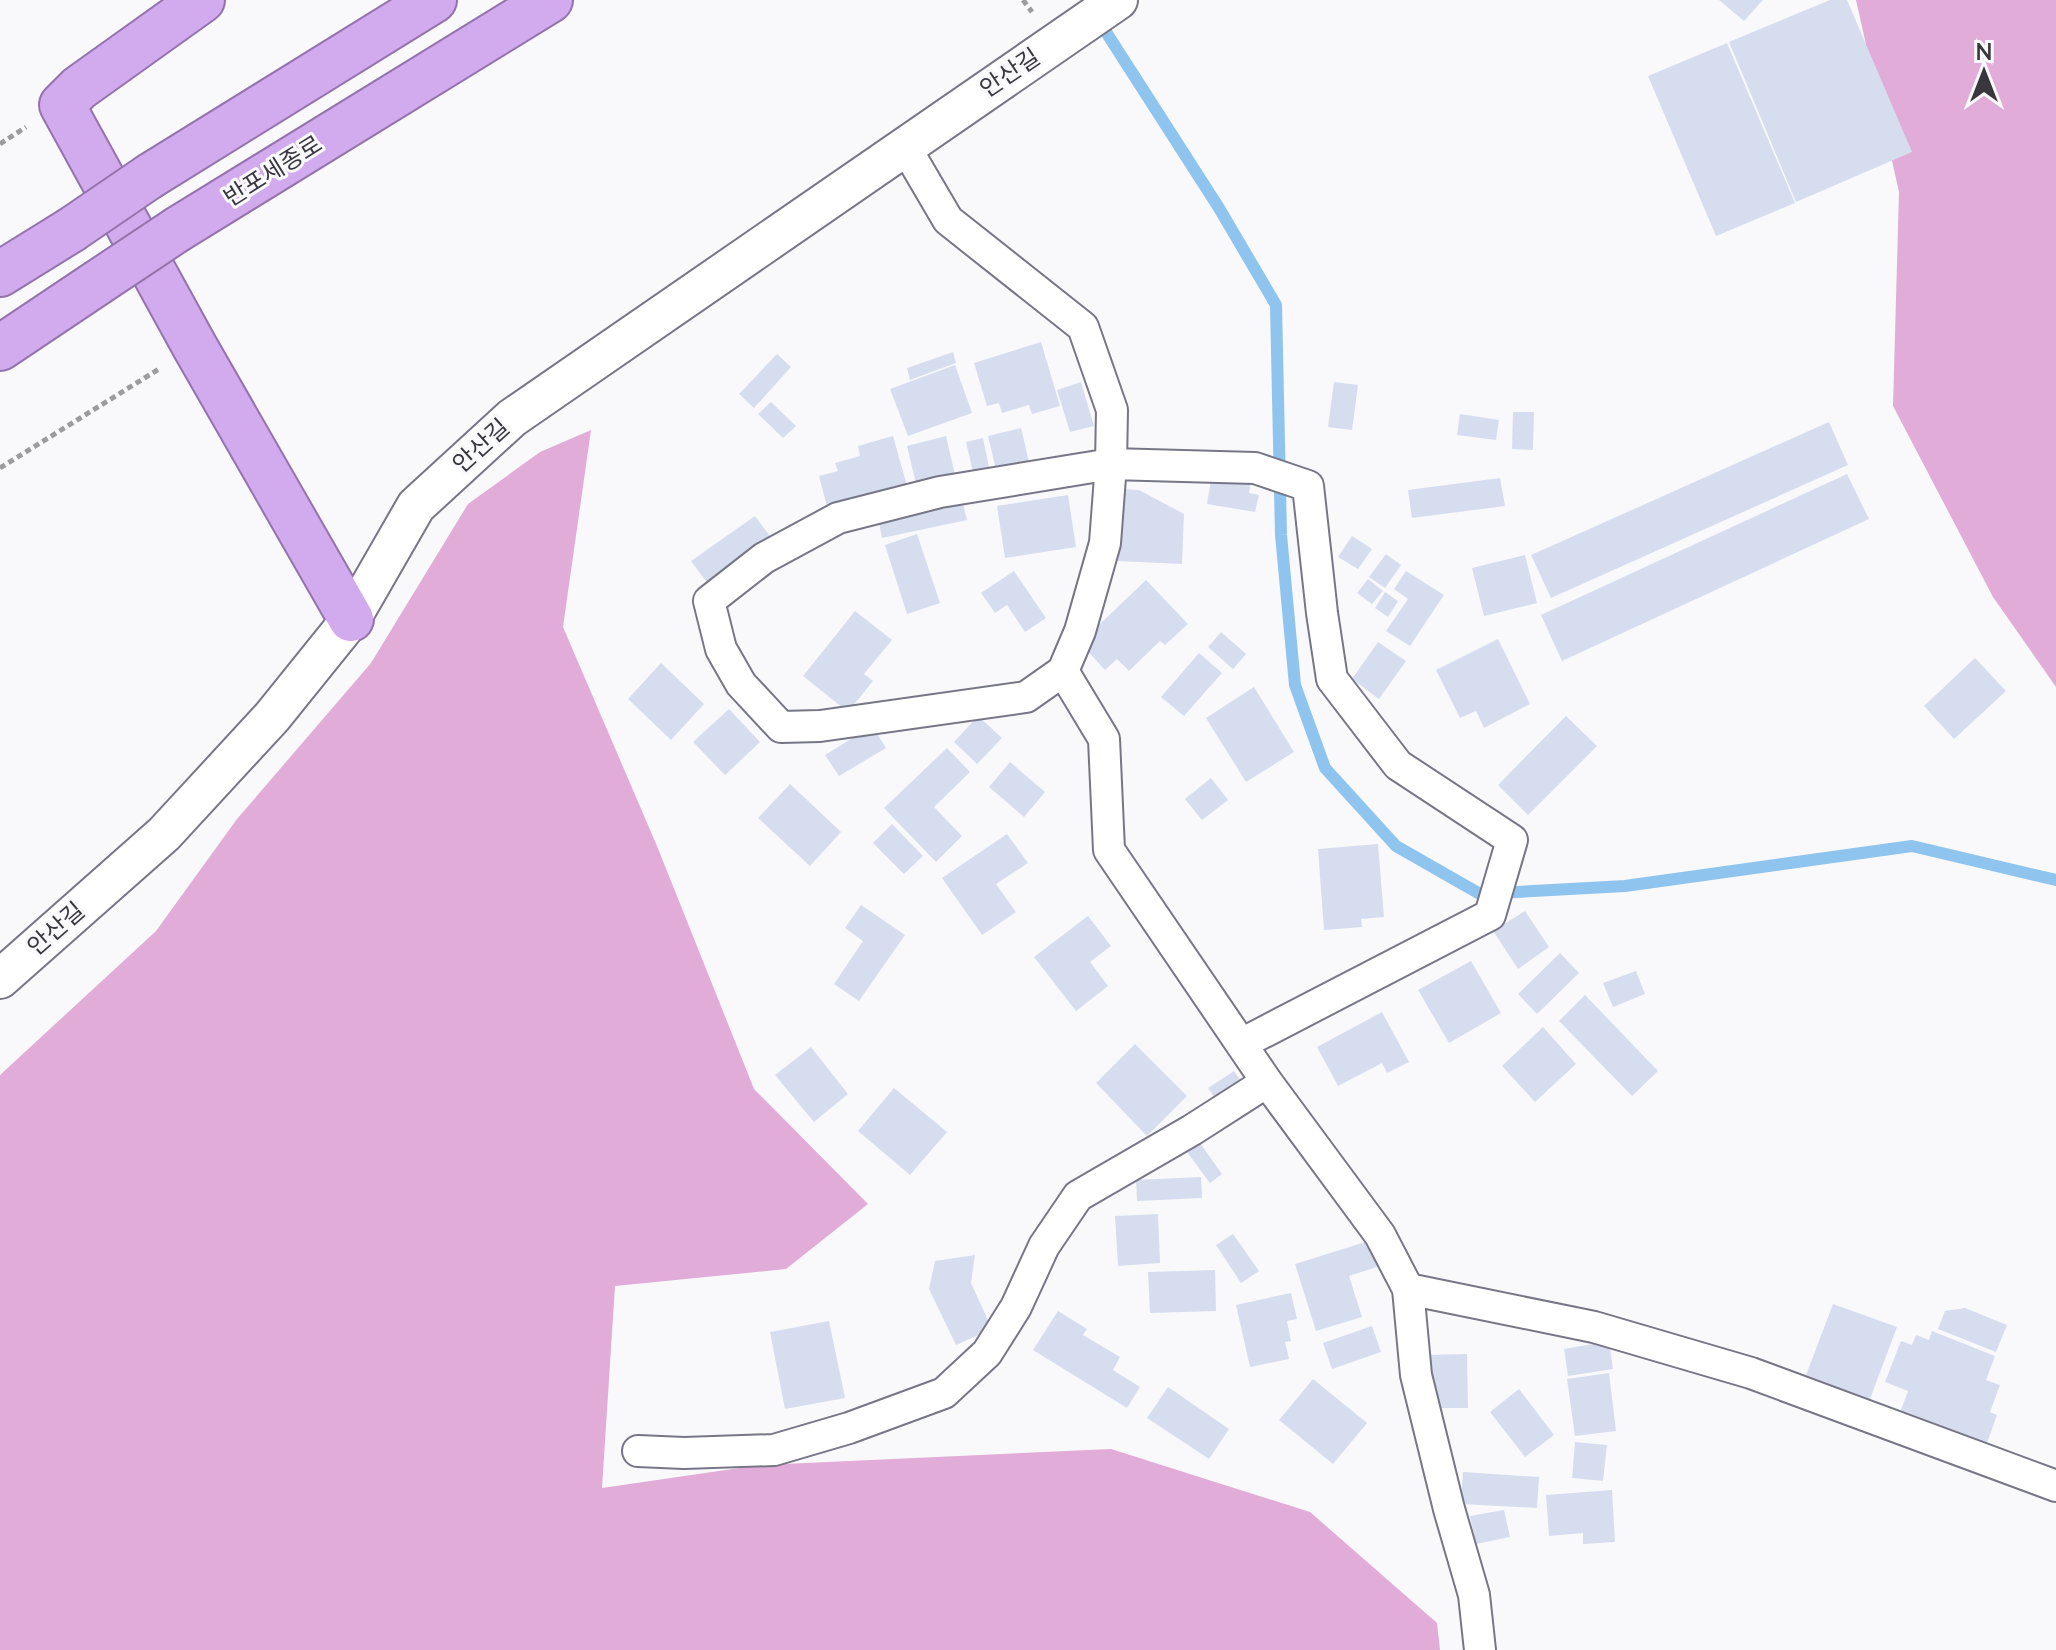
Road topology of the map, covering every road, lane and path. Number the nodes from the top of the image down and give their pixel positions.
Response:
1 (202, 0) edge
2 (434, 0) edge
3 (550, 0) edge
4 (1118, 0) edge
5 (904, 145) junction
6 (0, 274) edge
7 (195, 347) junction
8 (0, 348) edge
9 (1111, 464) junction
10 (0, 468) edge
11 (351, 619) junction
12 (1063, 671) junction
13 (0, 979) edge
14 (1243, 1043) junction
15 (1267, 1082) junction
16 (1408, 1289) junction
17 (638, 1451) dead end
18 (2056, 1486) edge
19 (1480, 1650) edge

1 - 7 highway
2 - 6 highway, bridge
3 - 8 highway, 반포세종로, bridge
4 - 5 street, 안산길
5 - 9 street
5 - 11 street, 안산길
7 - 10 path
7 - 11 highway
9 - 12 street
9 - 12 street
9 - 14 street
11 - 13 street, 안산길
12 - 14 street
14 - 15 street
15 - 16 street
15 - 17 street
16 - 18 street
16 - 19 street

